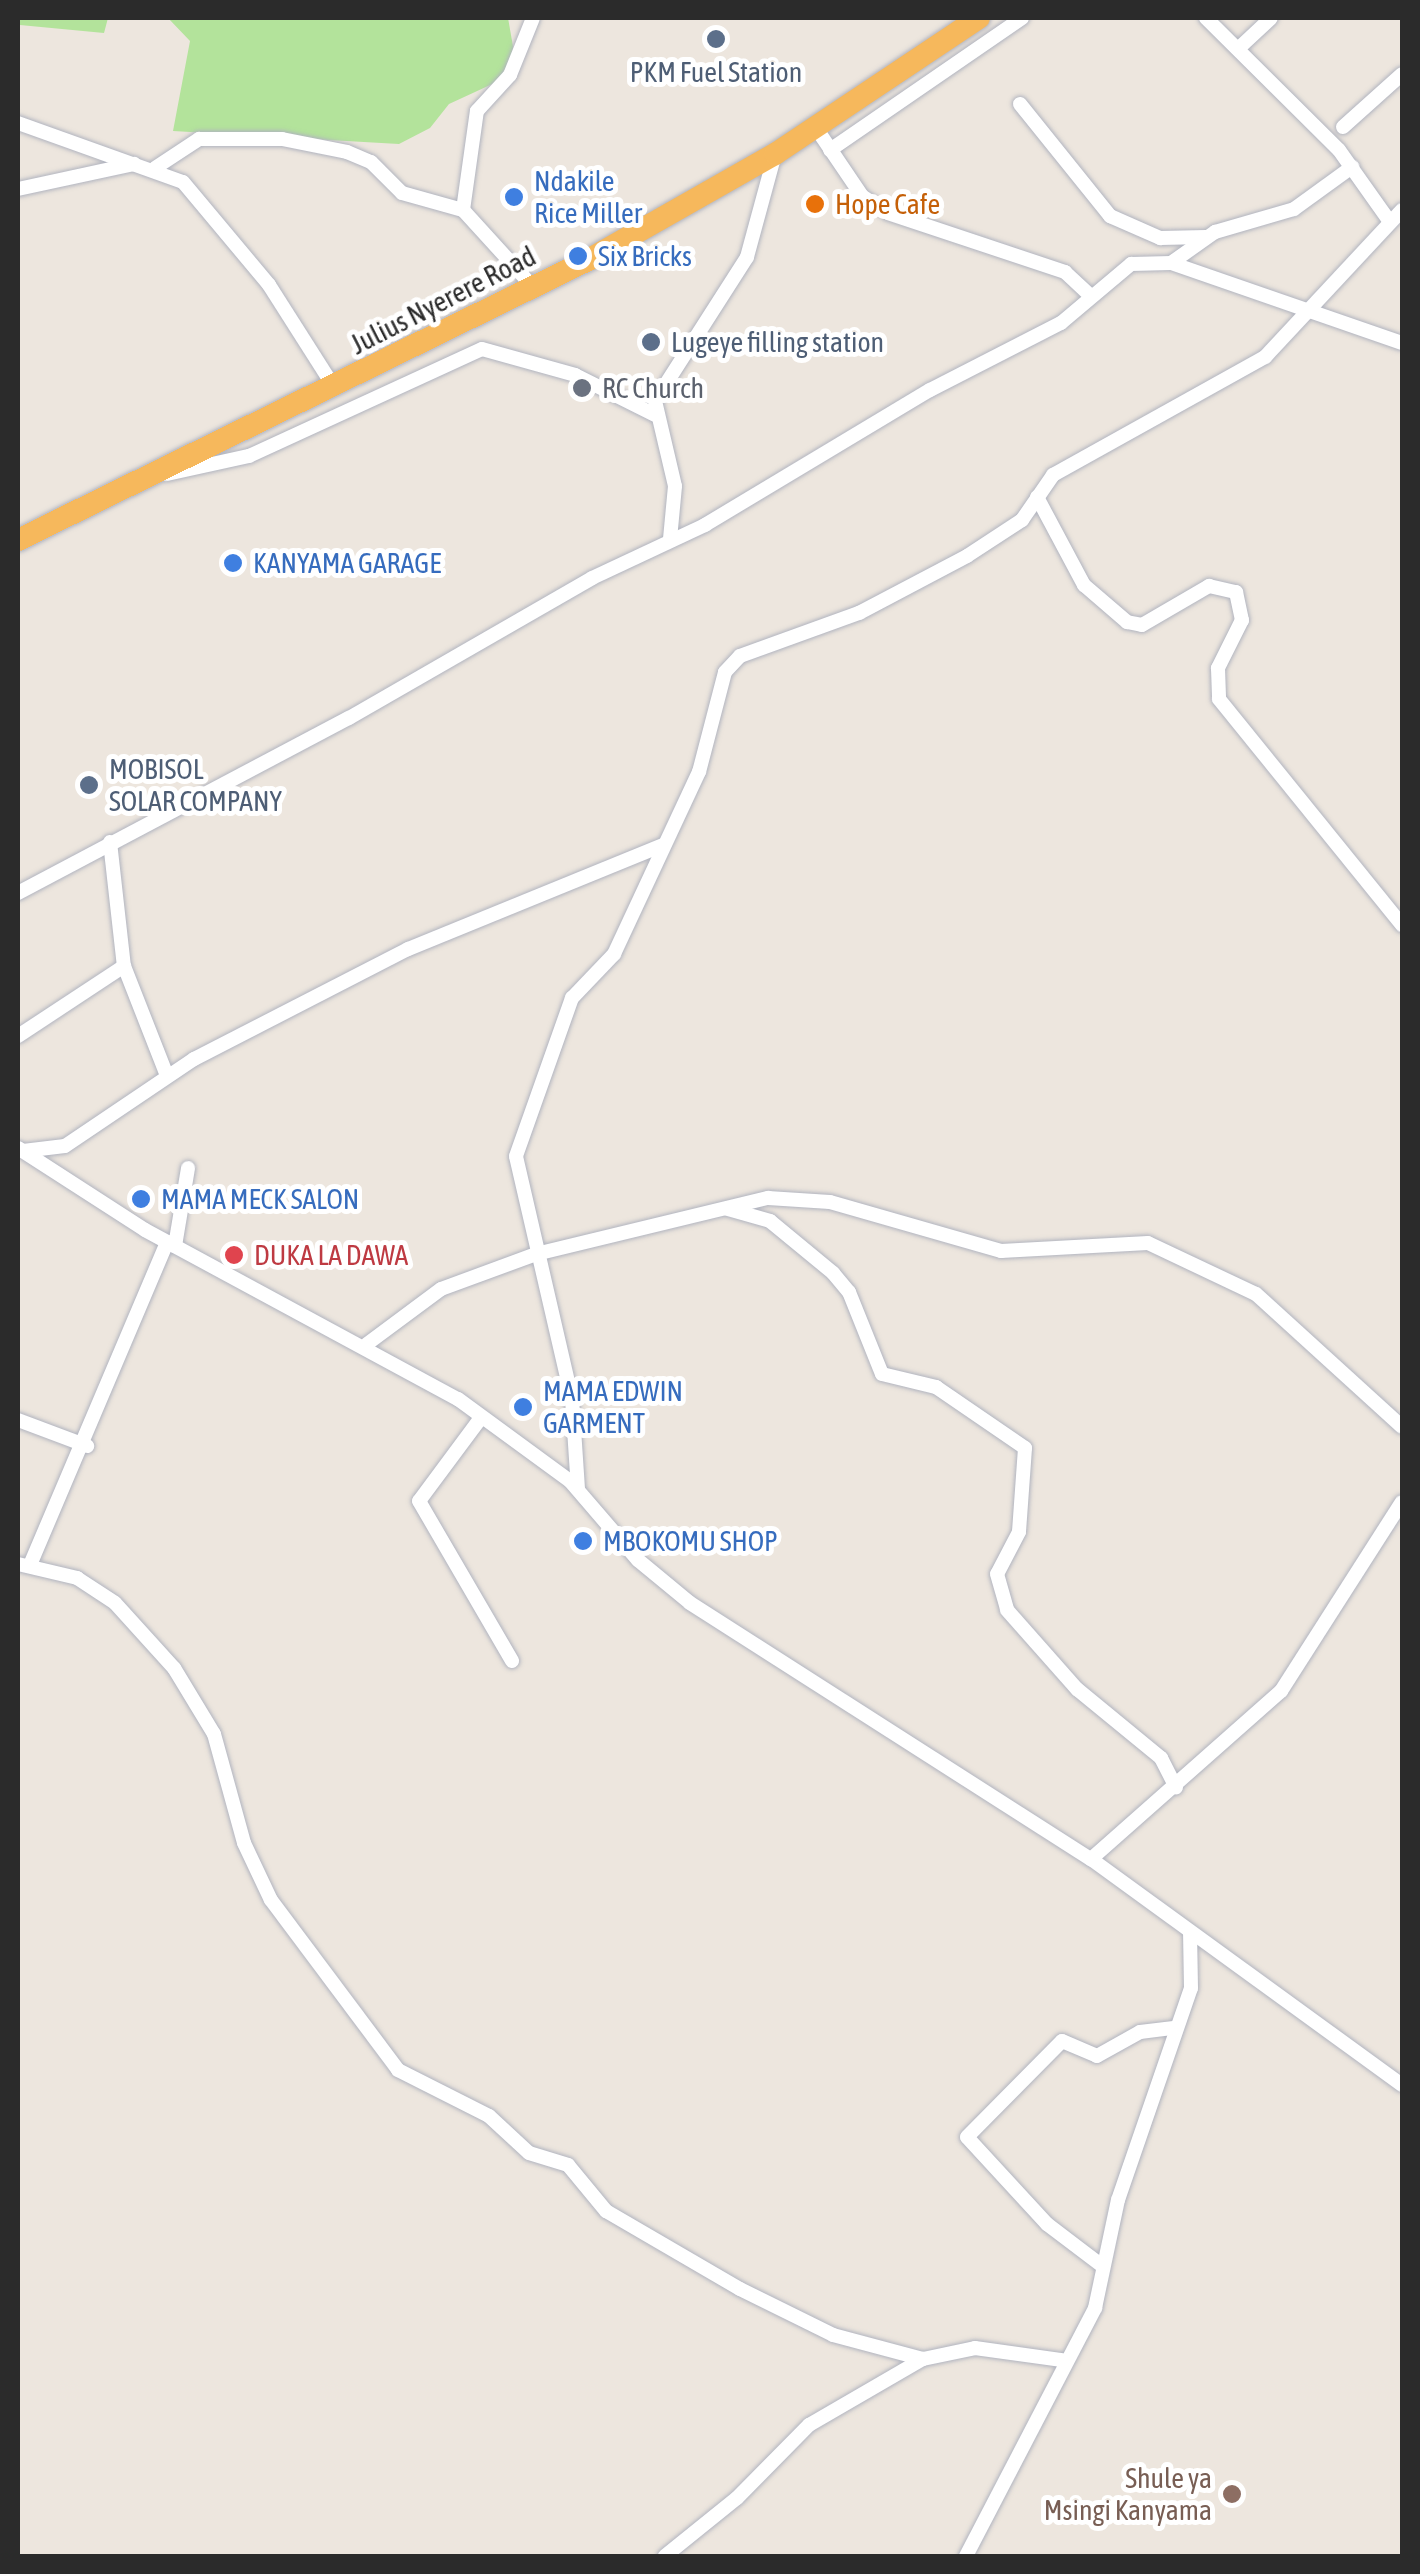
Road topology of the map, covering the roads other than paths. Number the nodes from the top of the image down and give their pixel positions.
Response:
1 (533, 18) edge
2 (979, 18) edge
3 (1022, 18) edge
4 (1206, 18) edge
5 (1271, 18) edge
6 (1240, 47) junction
7 (1402, 74) edge
8 (1020, 104) dead end
9 (18, 123) edge
10 (1343, 127) dead end
11 (816, 128) junction
12 (830, 150) junction
13 (775, 154) junction
14 (136, 163) junction
15 (1352, 166) junction
16 (155, 168) junction
17 (18, 189) edge
18 (463, 210) junction
19 (1402, 210) edge
20 (1390, 222) junction
21 (1206, 238) junction
22 (1170, 263) junction
23 (534, 288) junction
24 (1091, 296) junction
25 (1309, 307) junction
26 (1402, 343) edge
27 (334, 387) junction
28 (655, 415) junction
29 (146, 478) junction
30 (1037, 497) junction
31 (18, 540) edge
32 (670, 540) junction
33 (110, 842) junction
34 (663, 844) junction
35 (18, 893) edge
36 (1402, 925) edge
37 (124, 966) junction
38 (18, 1036) edge
39 (166, 1076) junction
40 (20, 1150) edge
41 (188, 1168) dead end
42 (723, 1208) junction
43 (171, 1244) junction
44 (536, 1254) junction
45 (367, 1344) junction
46 (480, 1419) junction
47 (18, 1420) edge
48 (1402, 1427) edge
49 (87, 1446) junction
50 (578, 1489) junction
51 (1402, 1502) edge
52 (24, 1564) edge
53 (512, 1661) dead end
54 (1176, 1787) junction
55 (1092, 1859) junction
56 (1190, 1933) junction
57 (1174, 2028) junction
58 (1402, 2086) edge
59 (1101, 2264) junction
60 (923, 2359) junction
61 (1062, 2360) junction
62 (665, 2556) edge
63 (966, 2556) edge

1 - 18 street
2 - 11 highway, Julius Nyerere Road
3 - 12 street
4 - 6 street
5 - 6 street
6 - 15 street
7 - 10 street
8 - 21 street
9 - 14 street
11 - 12 street
11 - 13 highway, Julius Nyerere Road
12 - 24 street
13 - 23 highway, Julius Nyerere Road
13 - 28 street
14 - 16 street
14 - 17 street
15 - 20 street
15 - 21 street
16 - 18 street
16 - 27 street
18 - 23 street
19 - 20 street
20 - 25 street
21 - 22 street
22 - 24 street
22 - 25 street
23 - 27 highway, Julius Nyerere Road
24 - 32 street
25 - 26 street
25 - 30 street
27 - 29 highway, Julius Nyerere Road
28 - 29 street
28 - 32 street
29 - 31 highway, Julius Nyerere Road
30 - 34 street
30 - 36 street
32 - 33 street
33 - 35 street
33 - 37 street
34 - 39 street
34 - 44 street
37 - 38 street
37 - 39 street
39 - 40 street
40 - 43 street
41 - 43 street
42 - 44 street
42 - 48 street
42 - 54 street
43 - 45 street
43 - 49 street
44 - 45 street
44 - 50 street
45 - 46 street
46 - 50 street
46 - 53 street
47 - 49 street
49 - 52 street
50 - 55 street
51 - 54 street
52 - 60 street
54 - 55 street
55 - 56 street
56 - 57 street
56 - 58 street
57 - 59 street
57 - 59 street
59 - 61 street
60 - 61 street
60 - 62 street
61 - 63 street

